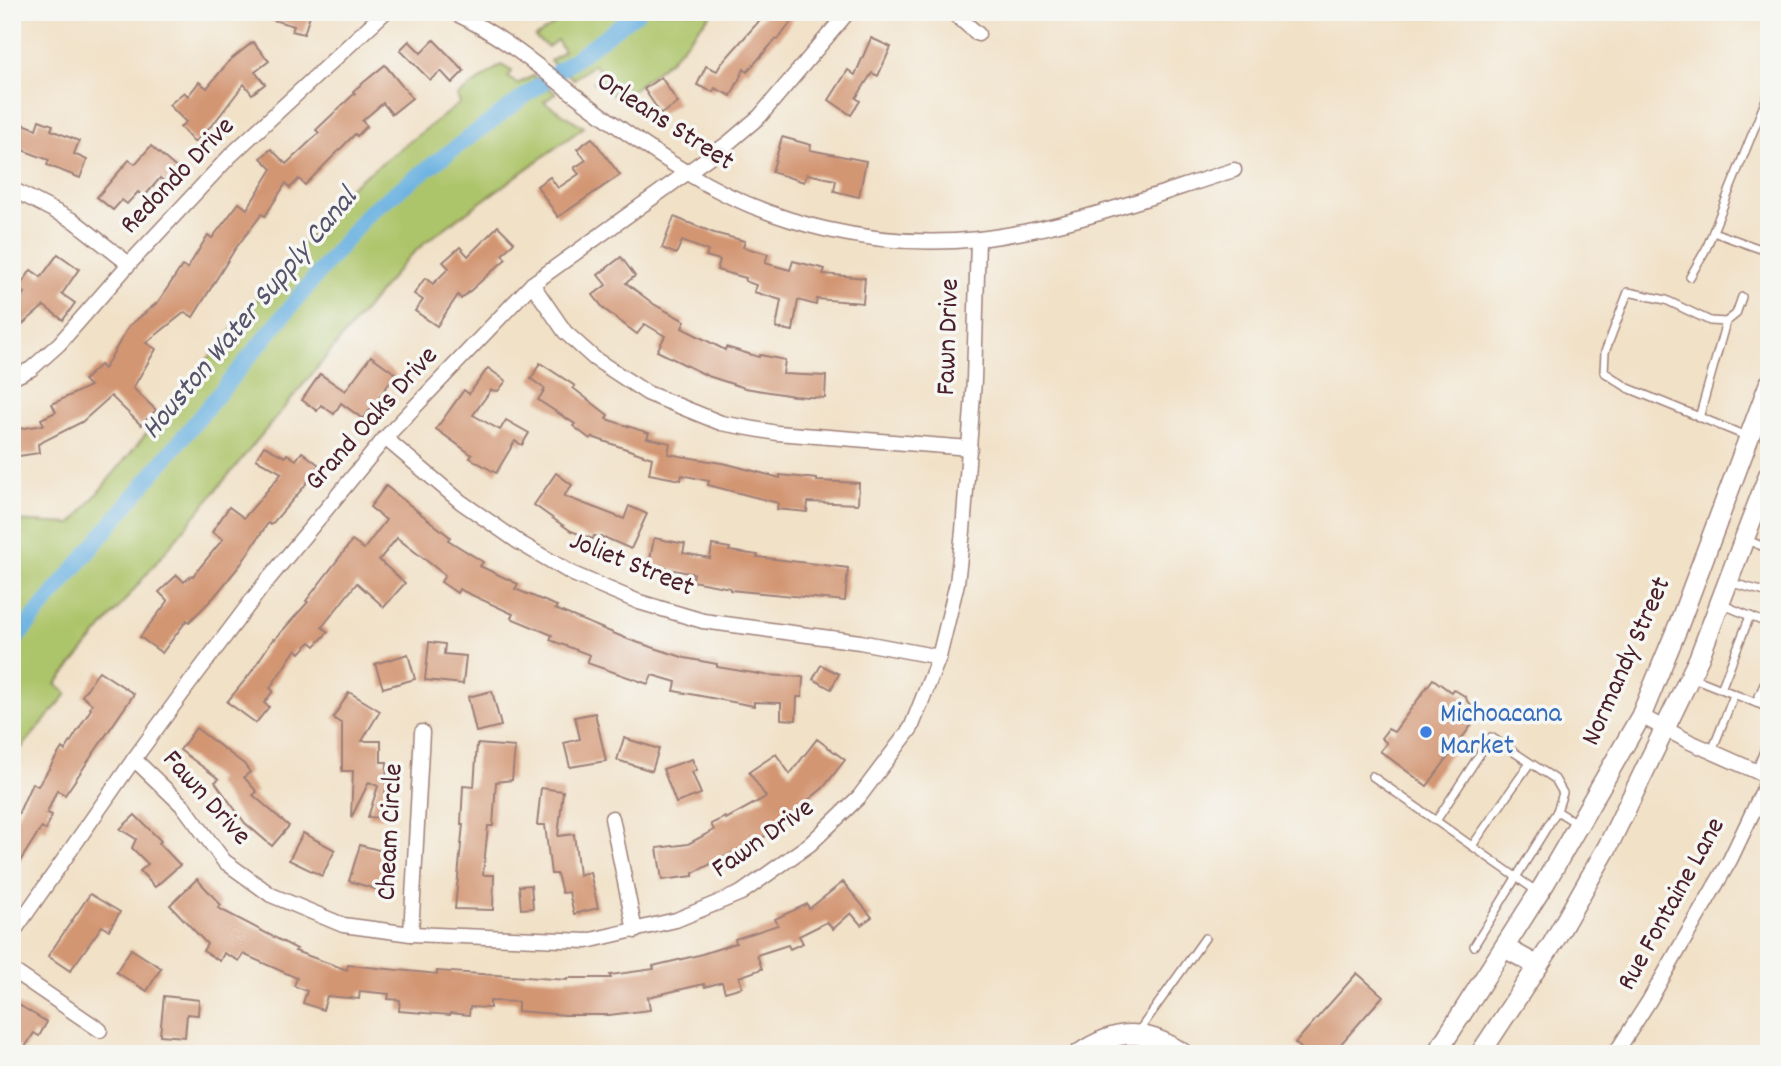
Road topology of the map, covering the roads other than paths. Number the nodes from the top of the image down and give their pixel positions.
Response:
1 (385, 12) edge
2 (453, 12) edge
3 (848, 12) edge
4 (952, 12) edge
5 (978, 34) dead end
6 (1769, 92) edge
7 (1234, 170) dead end
8 (686, 173) junction
9 (12, 189) edge
10 (1713, 232) junction
11 (978, 239) junction
12 (1769, 252) edge
13 (129, 264) junction
14 (1690, 277) dead end
15 (532, 284) junction
16 (1742, 297) dead end
17 (1726, 322) junction
18 (12, 378) edge
19 (1769, 384) edge
20 (1699, 418) junction
21 (1758, 428) edge
22 (385, 438) junction
23 (970, 448) junction
24 (1769, 474) edge
25 (1744, 538) junction
26 (1769, 549) edge
27 (1728, 582) junction
28 (1769, 593) edge
29 (1720, 603) junction
30 (1750, 616) junction
31 (1769, 624) edge
32 (939, 657) junction
33 (1690, 677) junction
34 (1765, 682) dead end
35 (1721, 689) junction
36 (1734, 695) junction
37 (1756, 703) junction
38 (1769, 708) edge
39 (1640, 716) junction
40 (1665, 729) junction
41 (422, 732) dead end
42 (1769, 738) edge
43 (1712, 752) junction
44 (134, 759) junction
45 (1530, 763) junction
46 (1372, 776) dead end
47 (1764, 776) edge
48 (1557, 811) junction
49 (612, 818) dead end
50 (1436, 821) junction
51 (1578, 825) junction
52 (1472, 846) junction
53 (1516, 877) junction
54 (1539, 893) junction
55 (635, 931) junction
56 (12, 934) edge
57 (411, 934) junction
58 (1205, 938) dead end
59 (1474, 946) dead end
60 (1505, 948) junction
61 (1538, 966) junction
62 (12, 970) edge
63 (100, 1030) dead end
64 (1137, 1033) junction
65 (1079, 1054) edge
66 (1185, 1054) edge
67 (1436, 1054) edge
68 (1479, 1054) edge
69 (1615, 1054) edge

1 - 13 street, Redondo Drive
2 - 8 street, Orleans Street
3 - 8 street, Grand Oaks Drive
4 - 5 street
6 - 10 lane
7 - 11 street, Orleans Street
8 - 11 street, Orleans Street
8 - 15 street, Grand Oaks Drive
9 - 13 street
10 - 12 lane
10 - 14 lane
11 - 23 street, Fawn Drive
13 - 18 street, Redondo Drive
15 - 22 street, Grand Oaks Drive
15 - 23 street
16 - 17 lane
17 - 20 lane
17 - 20 lane
19 - 21 main road, Normandy Street
20 - 21 lane
21 - 39 main road, Normandy Street
22 - 32 street, Joliet Street
22 - 44 street, Grand Oaks Drive
23 - 32 street, Fawn Drive
24 - 25 main road
25 - 26 lane
25 - 27 main road
27 - 28 lane
27 - 29 main road
29 - 30 lane
29 - 33 main road
30 - 31 lane
30 - 35 lane
32 - 55 street, Fawn Drive
33 - 35 lane
33 - 40 main road
34 - 37 lane
35 - 36 lane
36 - 37 lane
36 - 43 lane
37 - 38 lane
39 - 40 street
39 - 51 main road, Normandy Street
40 - 43 street
40 - 61 main road
41 - 57 street, Cheam Circle
42 - 47 lane
43 - 47 street
44 - 56 street, Grand Oaks Drive
44 - 57 street, Fawn Drive
45 - 48 lane
45 - 50 lane
45 - 52 lane
46 - 50 lane
47 - 69 street, Rue Fontaine Lane
48 - 51 lane
48 - 53 lane
49 - 55 street
50 - 52 lane
51 - 54 main road, Normandy Street
52 - 53 lane
53 - 54 lane
53 - 59 lane
54 - 60 main road, Normandy Street
55 - 57 street, Fawn Drive
58 - 64 lane
60 - 61 main road
60 - 67 main road, Normandy Street
61 - 68 main road
62 - 63 street
64 - 65 main road
64 - 66 main road

